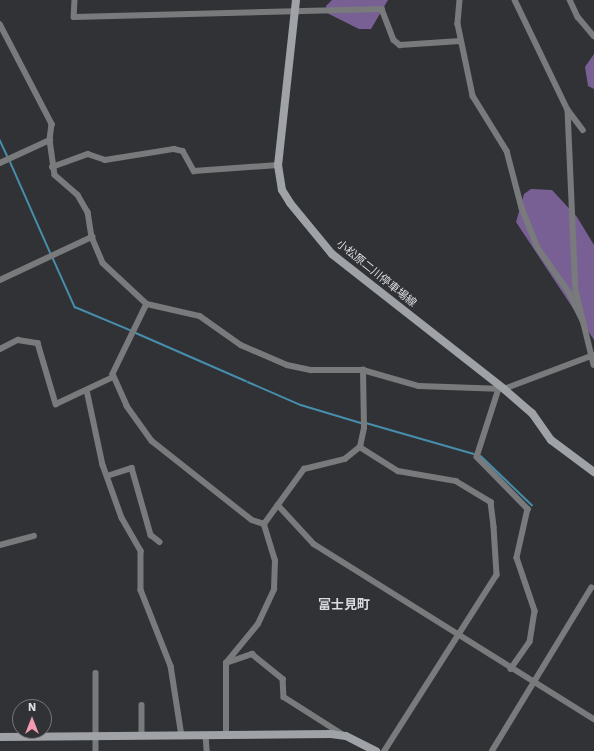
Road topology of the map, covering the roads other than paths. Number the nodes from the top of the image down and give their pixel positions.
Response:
1 (74, 0) edge
2 (296, 0) edge
3 (460, 0) edge
4 (515, 0) edge
5 (570, 0) edge
6 (293, 14) junction
7 (1, 27) edge
8 (594, 36) edge
9 (460, 41) junction
10 (568, 110) junction
11 (583, 130) dead end
12 (50, 140) junction
13 (0, 163) edge
14 (278, 165) junction
15 (52, 167) junction
16 (92, 238) junction
17 (0, 280) edge
18 (147, 304) junction
19 (584, 323) junction
20 (0, 349) edge
21 (593, 355) edge
22 (594, 365) edge
23 (362, 370) junction
24 (113, 377) junction
25 (502, 389) junction
26 (87, 390) junction
27 (360, 447) junction
28 (594, 472) edge
29 (107, 476) junction
30 (278, 504) junction
31 (264, 524) junction
32 (34, 536) dead end
33 (160, 542) dead end
34 (0, 545) edge
35 (591, 588) dead end
36 (461, 633) junction
37 (226, 663) junction
38 (512, 669) junction
39 (96, 673) dead end
40 (535, 684) junction
41 (142, 705) dead end
42 (594, 719) edge
43 (206, 735) junction
44 (226, 735) junction
45 (96, 736) junction
46 (142, 736) junction
47 (182, 736) junction
48 (346, 736) junction
49 (0, 737) edge
50 (96, 751) edge
51 (207, 751) edge
52 (376, 751) edge
53 (385, 751) edge
54 (492, 751) edge

1 - 6 street
2 - 6 main road, 小松原二川停車場線
3 - 9 street
4 - 10 street
5 - 8 street
6 - 9 street
6 - 14 main road, 小松原二川停車場線
7 - 12 street
9 - 19 street
10 - 11 street
10 - 19 street
12 - 13 street
12 - 15 street
14 - 15 street
14 - 25 main road, 小松原二川停車場線
15 - 16 street
16 - 17 street
16 - 18 street
18 - 23 street
18 - 24 street
19 - 21 street
20 - 26 street
21 - 22 street
21 - 25 street
23 - 25 street
23 - 27 street
24 - 26 street
24 - 31 street
25 - 28 main road, 小松原二川停車場線
25 - 38 street
26 - 29 street
27 - 30 street
27 - 36 street
29 - 33 street
29 - 47 street
30 - 31 street
30 - 36 street
31 - 37 street
32 - 34 street
35 - 40 street
36 - 38 street
36 - 53 street
37 - 44 street
37 - 48 street
38 - 40 street
39 - 45 street
40 - 42 street
40 - 54 street
41 - 46 street
43 - 44 main road
43 - 47 main road
43 - 51 street
44 - 48 main road
45 - 46 main road
45 - 49 main road
45 - 50 street
46 - 47 main road
48 - 52 main road

